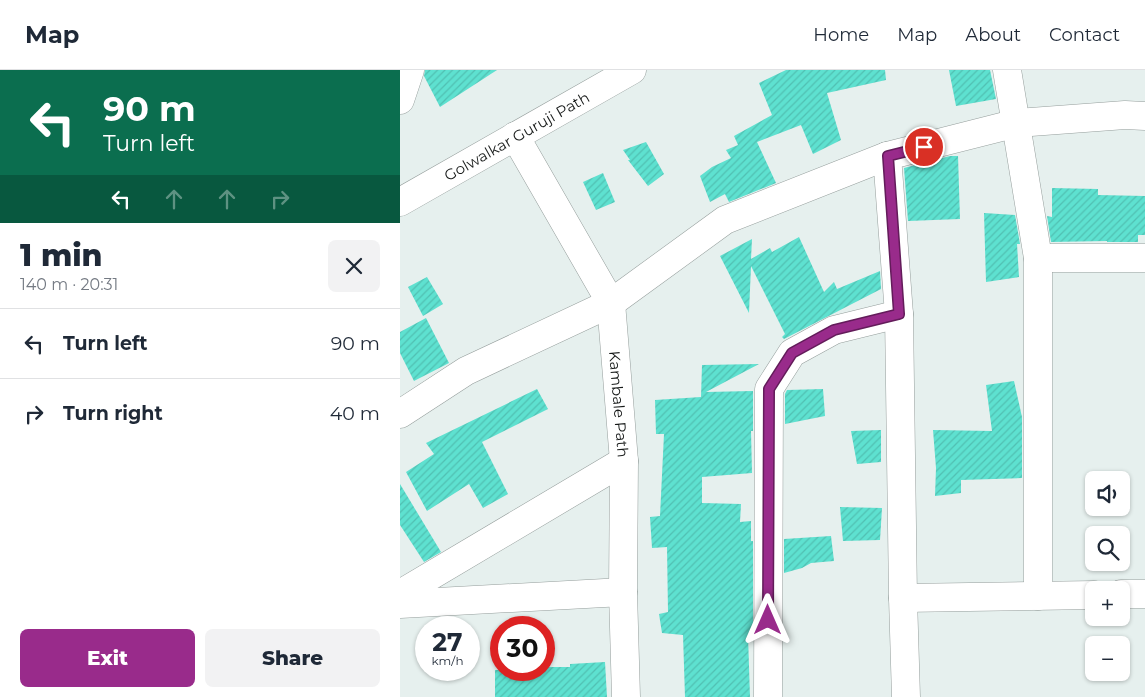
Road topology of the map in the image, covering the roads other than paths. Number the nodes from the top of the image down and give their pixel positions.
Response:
1 (410, 70) edge
2 (632, 70) edge
3 (1007, 70) edge
4 (400, 100) edge
5 (1145, 116) edge
6 (1017, 123) junction
7 (515, 136) junction
8 (888, 156) junction
9 (400, 202) edge
10 (1038, 258) junction
11 (1145, 258) edge
12 (611, 303) junction
13 (899, 314) junction
14 (400, 414) edge
15 (624, 461) junction
16 (623, 592) junction
17 (400, 594) edge
18 (1130, 594) edge
19 (1145, 594) edge
20 (1085, 595) edge
21 (1038, 596) junction
22 (903, 598) junction
23 (400, 604) edge
24 (626, 697) edge
25 (768, 697) edge
26 (906, 697) edge

1 - 4 street
2 - 7 street, Golwalkar Guruji Path
3 - 6 street
5 - 6 street
6 - 8 street
6 - 10 street
7 - 9 street, Golwalkar Guruji Path
7 - 12 street, Kambale Path
8 - 12 street
8 - 13 street
10 - 11 street
10 - 21 street
12 - 14 street
12 - 15 street, Kambale Path
13 - 22 street
13 - 25 street
15 - 16 street, Kambale Path
15 - 17 street
16 - 23 street
16 - 24 street, Kambale Path
18 - 19 street
20 - 21 street
21 - 22 street
22 - 26 street

